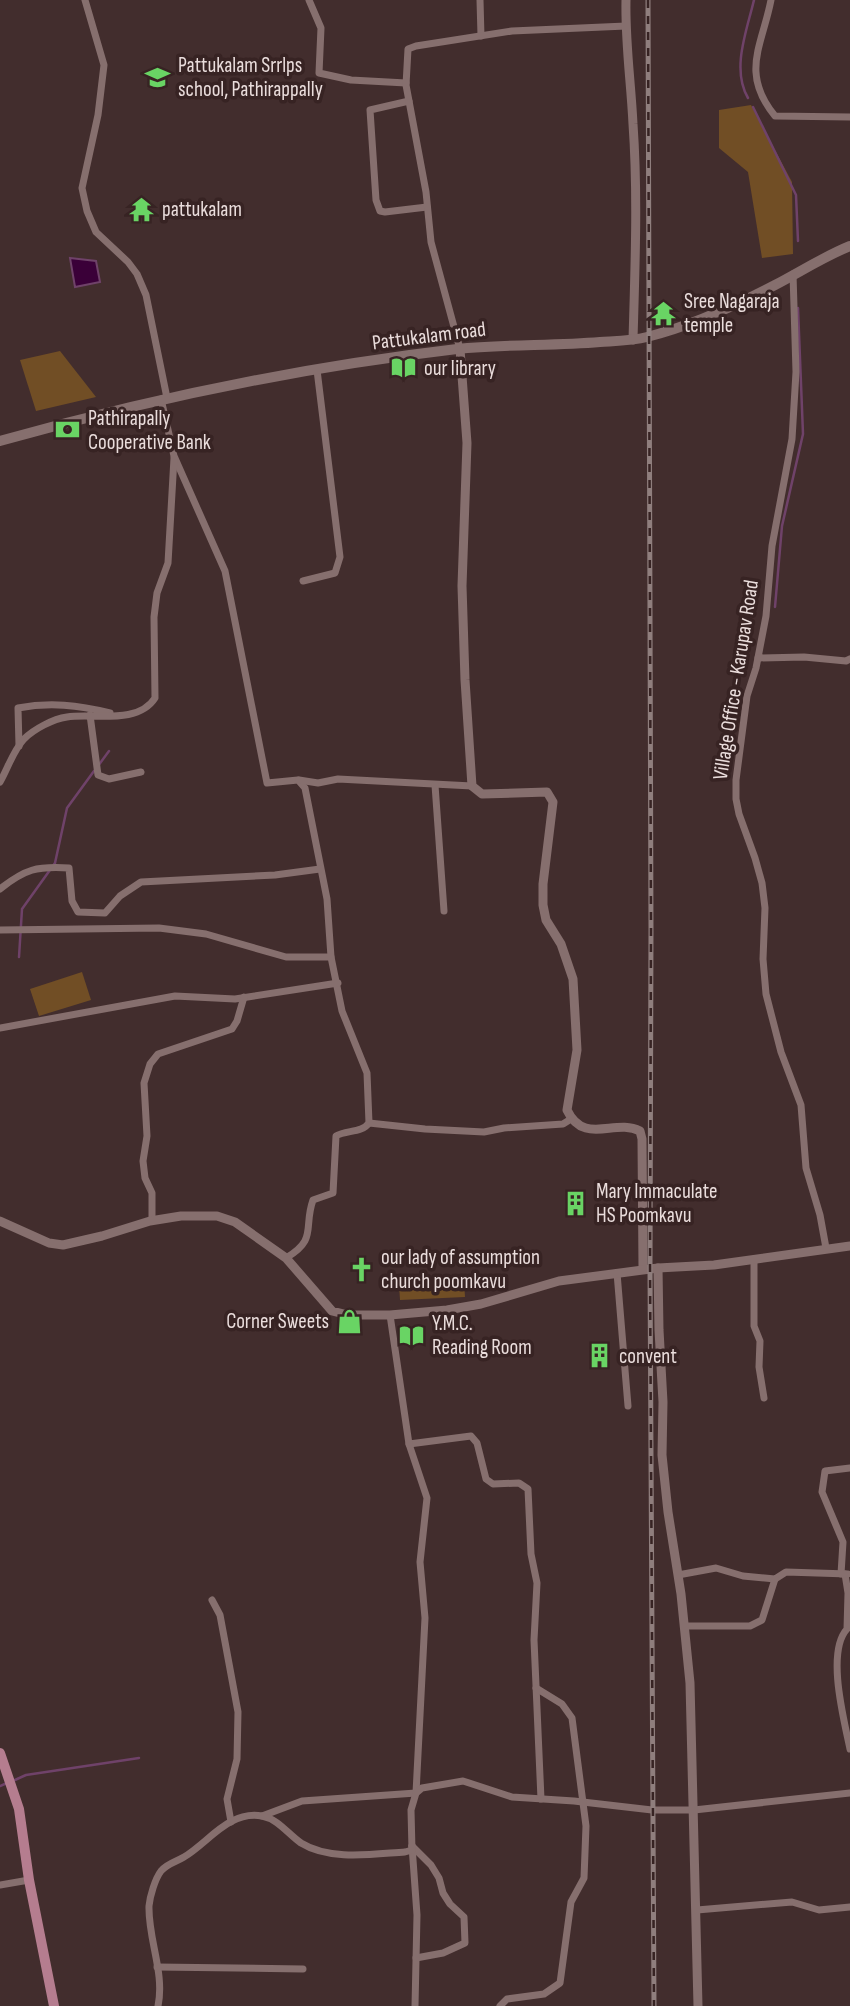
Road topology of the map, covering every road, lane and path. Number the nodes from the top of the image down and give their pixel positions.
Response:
1 (85, 0) edge
2 (309, 0) edge
3 (480, 0) edge
4 (626, 0) edge
5 (771, 0) edge
6 (626, 26) junction
7 (481, 36) junction
8 (406, 83) junction
9 (409, 101) junction
10 (850, 117) edge
11 (427, 207) junction
12 (850, 246) edge
13 (793, 274) junction
14 (633, 340) junction
15 (460, 349) junction
16 (317, 370) junction
17 (164, 399) junction
18 (0, 441) edge
19 (174, 456) junction
20 (303, 582) dead end
21 (758, 658) junction
22 (850, 659) edge
23 (88, 708) junction
24 (121, 715) junction
25 (91, 716) junction
26 (19, 747) junction
27 (141, 772) dead end
28 (299, 780) junction
29 (0, 782) edge
30 (435, 785) junction
31 (471, 786) junction
32 (320, 869) junction
33 (0, 889) edge
34 (444, 911) dead end
35 (0, 930) edge
36 (331, 957) junction
37 (338, 983) junction
38 (244, 998) junction
39 (0, 1028) edge
40 (571, 1119) junction
41 (369, 1122) junction
42 (152, 1220) junction
43 (0, 1221) edge
44 (850, 1245) edge
45 (826, 1248) junction
46 (286, 1258) junction
47 (754, 1259) junction
48 (658, 1268) junction
49 (643, 1269) junction
50 (617, 1273) junction
51 (390, 1315) junction
52 (764, 1398) dead end
53 (628, 1406) dead end
54 (409, 1444) junction
55 (850, 1468) edge
56 (678, 1574) junction
57 (845, 1574) edge
58 (775, 1579) junction
59 (849, 1593) edge
60 (212, 1600) dead end
61 (685, 1626) junction
62 (536, 1688) junction
63 (850, 1749) edge
64 (0, 1753) edge
65 (416, 1793) junction
66 (850, 1793) edge
67 (541, 1799) junction
68 (582, 1802) junction
69 (694, 1810) junction
70 (261, 1816) junction
71 (231, 1822) junction
72 (412, 1846) junction
73 (29, 1880) junction
74 (0, 1885) edge
75 (850, 1908) edge
76 (697, 1910) junction
77 (416, 1958) junction
78 (157, 1967) junction
79 (303, 1969) dead end
80 (54, 2006) edge
81 (158, 2006) edge
82 (415, 2006) edge
83 (500, 2006) edge
84 (698, 2006) edge

1 - 17 street
2 - 8 street
3 - 7 street
4 - 6 street
5 - 10 street
6 - 7 street
6 - 14 street
7 - 8 street
8 - 9 street
9 - 11 street
9 - 11 street
11 - 15 street
12 - 13 main road, Pattukalam road
13 - 14 main road, Pattukalam road
13 - 21 street, Village Office - Karupav Road
14 - 15 main road, Pattukalam road
15 - 16 main road, Pattukalam road
15 - 31 street
16 - 17 main road, Pattukalam road
16 - 20 street
17 - 18 main road, Pattukalam road
17 - 19 street
19 - 24 street
19 - 28 street
21 - 22 street
21 - 45 street, Village Office - Karupav Road
23 - 24 street
23 - 25 street
23 - 26 street
24 - 25 street
25 - 26 street
25 - 27 street
26 - 29 street
28 - 30 street
28 - 32 street
30 - 31 street
30 - 34 street
31 - 40 street
32 - 33 street
32 - 36 street
35 - 36 street
36 - 37 street
37 - 38 street
37 - 41 street
38 - 39 street
38 - 42 street
40 - 41 street
40 - 49 street
41 - 46 street
42 - 43 street
42 - 46 street
44 - 45 street
45 - 47 street
46 - 51 street
47 - 48 street
47 - 52 street
48 - 49 street
48 - 56 street
49 - 50 street
50 - 51 street
50 - 53 street
51 - 54 street
54 - 62 street
54 - 65 street
55 - 57 street
56 - 58 street
56 - 61 street
57 - 58 street
57 - 59 street
58 - 61 street
59 - 63 street
60 - 71 street
61 - 69 street
62 - 67 street
62 - 68 street
64 - 73 main road
65 - 67 street
65 - 70 street
65 - 72 street
66 - 69 street
67 - 68 street
68 - 69 street
68 - 83 street
69 - 76 street
70 - 71 street
70 - 72 street
71 - 78 street
72 - 77 street
72 - 77 street
73 - 74 street
73 - 80 main road
75 - 76 street
76 - 84 street
77 - 82 street
78 - 79 street
78 - 81 street

